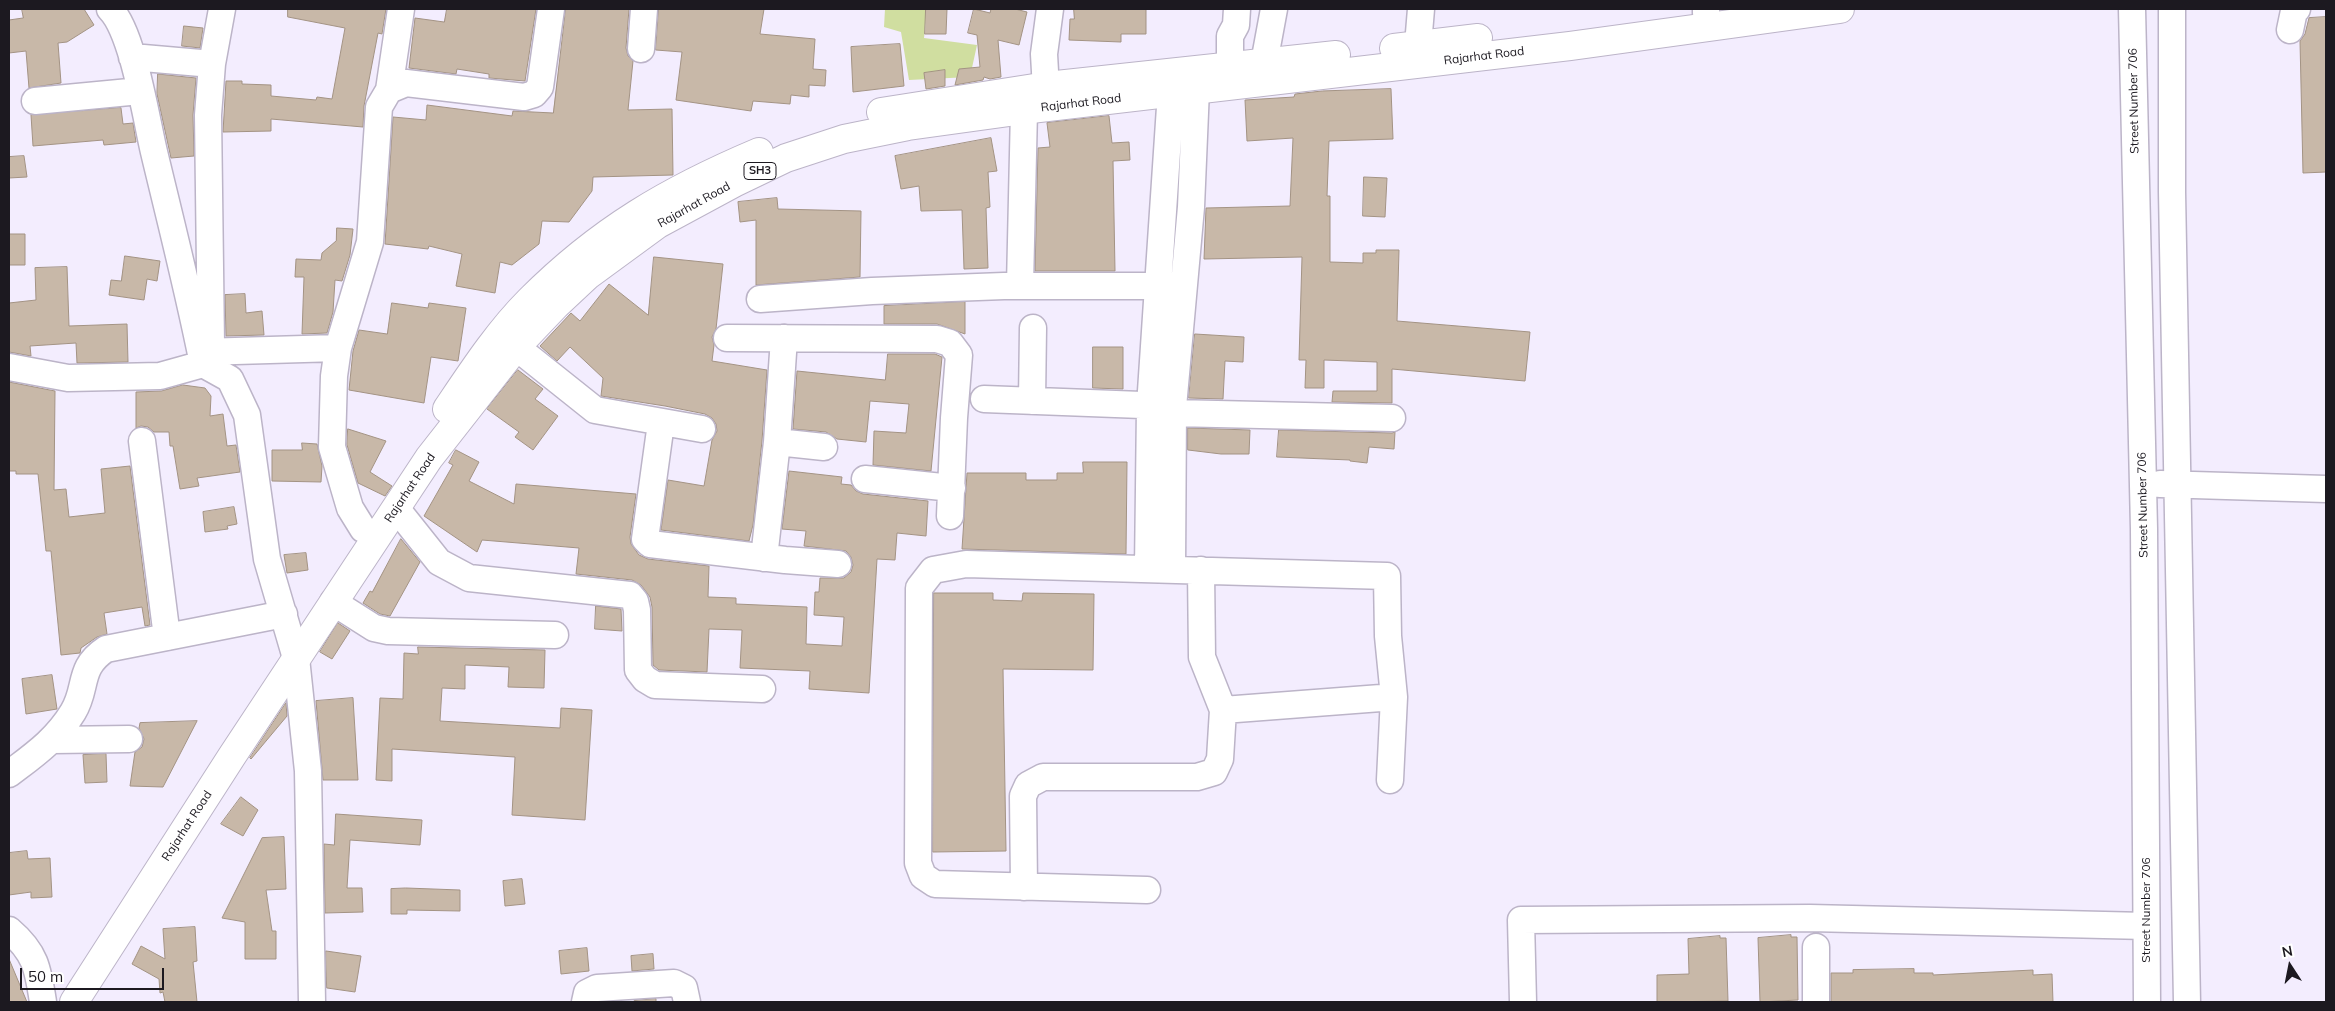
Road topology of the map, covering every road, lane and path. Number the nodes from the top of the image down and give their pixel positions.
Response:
1 (110, 9) edge
2 (222, 9) edge
3 (401, 9) edge
4 (551, 9) edge
5 (644, 9) edge
6 (1050, 9) edge
7 (1274, 9) edge
8 (1421, 9) edge
9 (1438, 9) edge
10 (1736, 9) edge
11 (1840, 9) edge
12 (2132, 9) edge
13 (2172, 9) edge
14 (1706, 11) edge
15 (1236, 17) edge
16 (1427, 44) junction
17 (641, 49) dead end
18 (132, 57) junction
19 (212, 64) junction
20 (1245, 65) junction
21 (389, 90) junction
22 (140, 91) junction
23 (1184, 91) junction
24 (35, 101) dead end
25 (1031, 104) junction
26 (1165, 165) junction
27 (1194, 166) junction
28 (1160, 285) junction
29 (1012, 286) junction
30 (1185, 287) junction
31 (760, 299) dead end
32 (1034, 328) dead end
33 (726, 338) dead end
34 (784, 338) junction
35 (338, 348) junction
36 (516, 348) junction
37 (205, 356) junction
38 (9, 367) edge
39 (984, 399) dead end
40 (1032, 401) junction
41 (1166, 408) junction
42 (1392, 418) dead end
43 (661, 423) junction
44 (702, 429) dead end
45 (142, 441) dead end
46 (777, 442) junction
47 (824, 447) dead end
48 (865, 480) dead end
49 (2143, 483) junction
50 (2177, 484) junction
51 (952, 488) junction
52 (2326, 489) edge
53 (396, 508) junction
54 (950, 516) dead end
55 (363, 529) junction
56 (764, 558) junction
57 (838, 564) dead end
58 (1160, 570) junction
59 (1201, 570) junction
60 (333, 602) junction
61 (555, 634) dead end
62 (166, 637) junction
63 (290, 637) junction
64 (762, 689) dead end
65 (1394, 698) junction
66 (1223, 710) junction
67 (129, 739) dead end
68 (53, 740) junction
69 (9, 774) edge
70 (1390, 780) dead end
71 (1024, 887) junction
72 (1147, 890) dead end
73 (2146, 926) junction
74 (9, 930) edge
75 (1816, 947) dead end
76 (43, 1002) edge
77 (55, 1002) edge
78 (74, 1002) edge
79 (312, 1002) edge
80 (585, 1002) edge
81 (687, 1002) edge
82 (1523, 1002) edge
83 (1816, 1002) edge
84 (2147, 1002) edge
85 (2187, 1002) edge

1 - 18 street
2 - 19 street
3 - 21 street
4 - 21 street
5 - 17 street
6 - 25 street
7 - 20 street
8 - 16 street
9 - 16 street
10 - 14 main road, Rajarhat Road / SH3
11 - 23 main road, Rajarhat Road / SH3
12 - 49 street, Street Number 706
13 - 50 street
14 - 16 main road, Rajarhat Road / SH3
15 - 20 street
16 - 20 main road, Rajarhat Road / SH3
18 - 19 street
18 - 22 street
19 - 37 street
20 - 25 main road, Rajarhat Road / SH3
21 - 35 street
22 - 24 street
22 - 37 street
23 - 25 main road, Rajarhat Road / SH3
23 - 26 street
23 - 27 street
25 - 29 street
25 - 36 main road, Rajarhat Road / SH3
25 - 55 main road, Rajarhat Road / SH3
26 - 27 street
26 - 28 street
27 - 30 street
28 - 29 street
28 - 30 street
28 - 41 street
29 - 31 street
30 - 41 street
32 - 40 street
33 - 34 street
34 - 46 street
34 - 51 street
35 - 37 street
35 - 55 street
36 - 43 street
36 - 53 main road, Rajarhat Road / SH3
37 - 38 street
37 - 63 street
39 - 40 street
40 - 41 street
41 - 42 street
41 - 58 street
43 - 44 street
43 - 56 street
45 - 62 street
46 - 47 street
46 - 56 street
48 - 51 street
49 - 50 street
49 - 73 street, Street Number 706
50 - 52 street
50 - 85 street
51 - 54 street
53 - 60 main road, Rajarhat Road / SH3
53 - 64 street
55 - 63 main road, Rajarhat Road / SH3
56 - 57 street
58 - 59 street
58 - 71 street
59 - 65 street
59 - 66 street
60 - 61 street
60 - 63 main road, Rajarhat Road / SH3
62 - 63 street
62 - 68 street
63 - 77 main road, Rajarhat Road / SH3
63 - 78 main road, Rajarhat Road / SH3
63 - 79 street
65 - 66 street
65 - 70 street
66 - 71 street
67 - 68 street
68 - 69 street
71 - 72 street
73 - 82 street
73 - 84 street, Street Number 706
74 - 76 street
75 - 83 street
80 - 81 street

